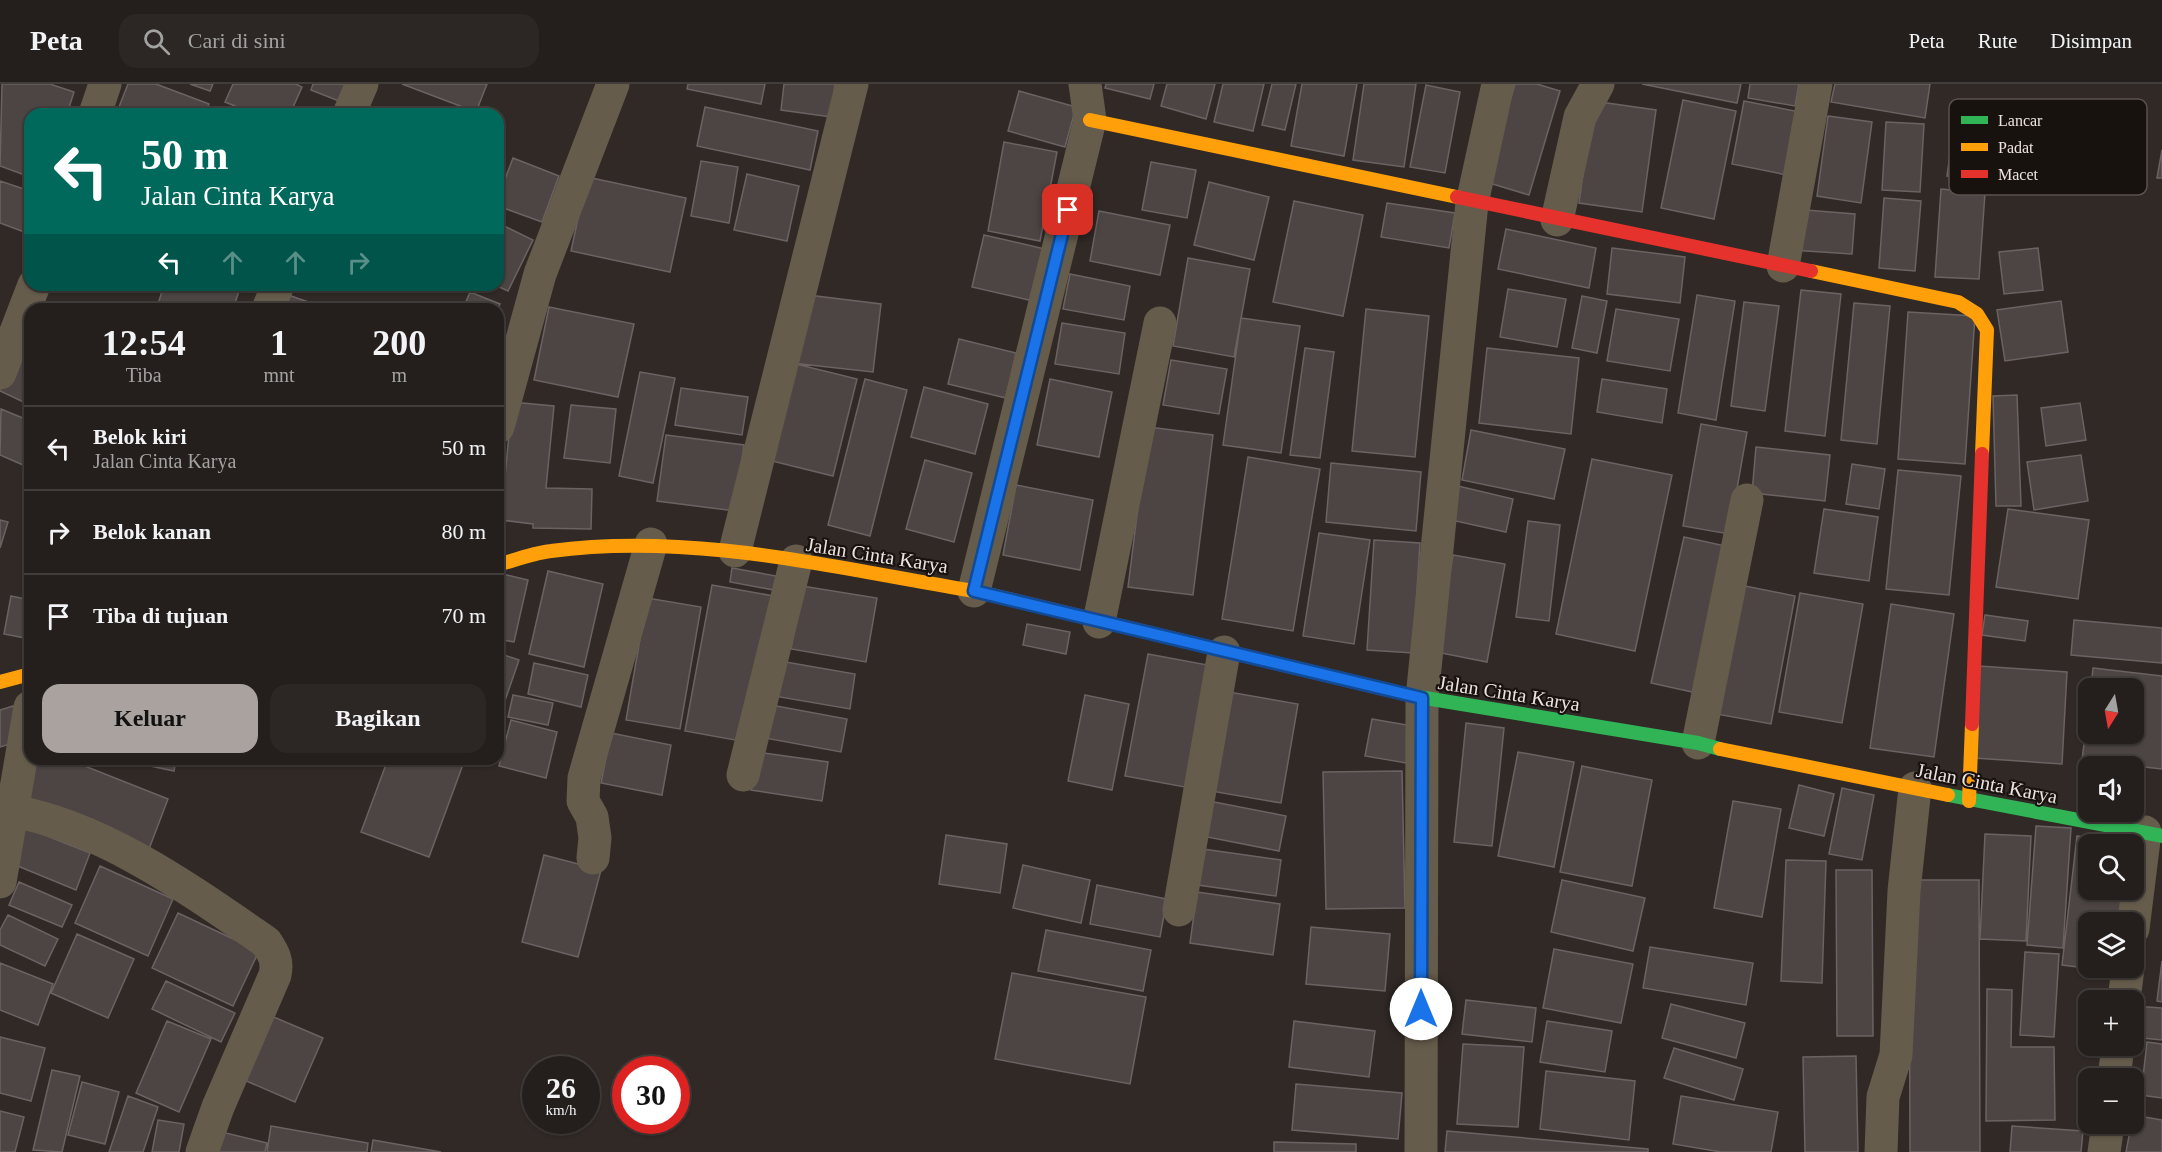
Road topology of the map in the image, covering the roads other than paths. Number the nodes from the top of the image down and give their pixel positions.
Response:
1 (105, 84) edge
2 (362, 84) edge
3 (613, 84) edge
4 (852, 84) edge
5 (1085, 84) edge
6 (1498, 84) edge
7 (1598, 84) edge
8 (1816, 84) edge
9 (97, 108) edge
10 (352, 108) edge
11 (1090, 120) junction
12 (1472, 202) junction
13 (1557, 220) junction
14 (1783, 266) junction
15 (24, 311) edge
16 (1160, 323) dead end
17 (0, 373) edge
18 (504, 405) edge
19 (1747, 500) dead end
20 (651, 544) junction
21 (735, 551) junction
22 (796, 561) junction
23 (504, 563) edge
24 (974, 591) junction
25 (1099, 622) junction
26 (1224, 652) junction
27 (24, 676) edge
28 (0, 682) edge
29 (1422, 698) junction
30 (24, 742) edge
31 (1698, 742) junction
32 (743, 776) dead end
33 (1915, 788) junction
34 (1969, 801) junction
35 (12, 811) junction
36 (2154, 834) edge
37 (593, 858) dead end
38 (0, 882) edge
39 (1179, 910) dead end
40 (2137, 912) edge
41 (2107, 1134) edge
42 (202, 1152) edge
43 (1421, 1152) edge
44 (1881, 1152) edge
45 (2104, 1152) edge

1 - 9 street
2 - 10 street
3 - 18 street
4 - 21 street
5 - 11 street
6 - 12 street
7 - 13 street
8 - 14 street
11 - 12 street
11 - 24 street
12 - 13 street
12 - 29 street
13 - 14 street
14 - 34 street
15 - 17 street
16 - 25 street
19 - 31 street
20 - 21 street, Jalan Cinta Karya
20 - 23 street, Jalan Cinta Karya
20 - 37 street
21 - 22 street, Jalan Cinta Karya
22 - 24 street, Jalan Cinta Karya
22 - 32 street
24 - 25 street, Jalan Cinta Karya
25 - 26 street, Jalan Cinta Karya
26 - 29 street, Jalan Cinta Karya
26 - 39 street
27 - 28 street
29 - 31 street, Jalan Cinta Karya
29 - 43 street
30 - 35 street
31 - 33 street, Jalan Cinta Karya
33 - 34 street, Jalan Cinta Karya
33 - 44 street
34 - 36 street, Jalan Cinta Karya
35 - 38 street
35 - 42 street
36 - 40 street
41 - 45 street

